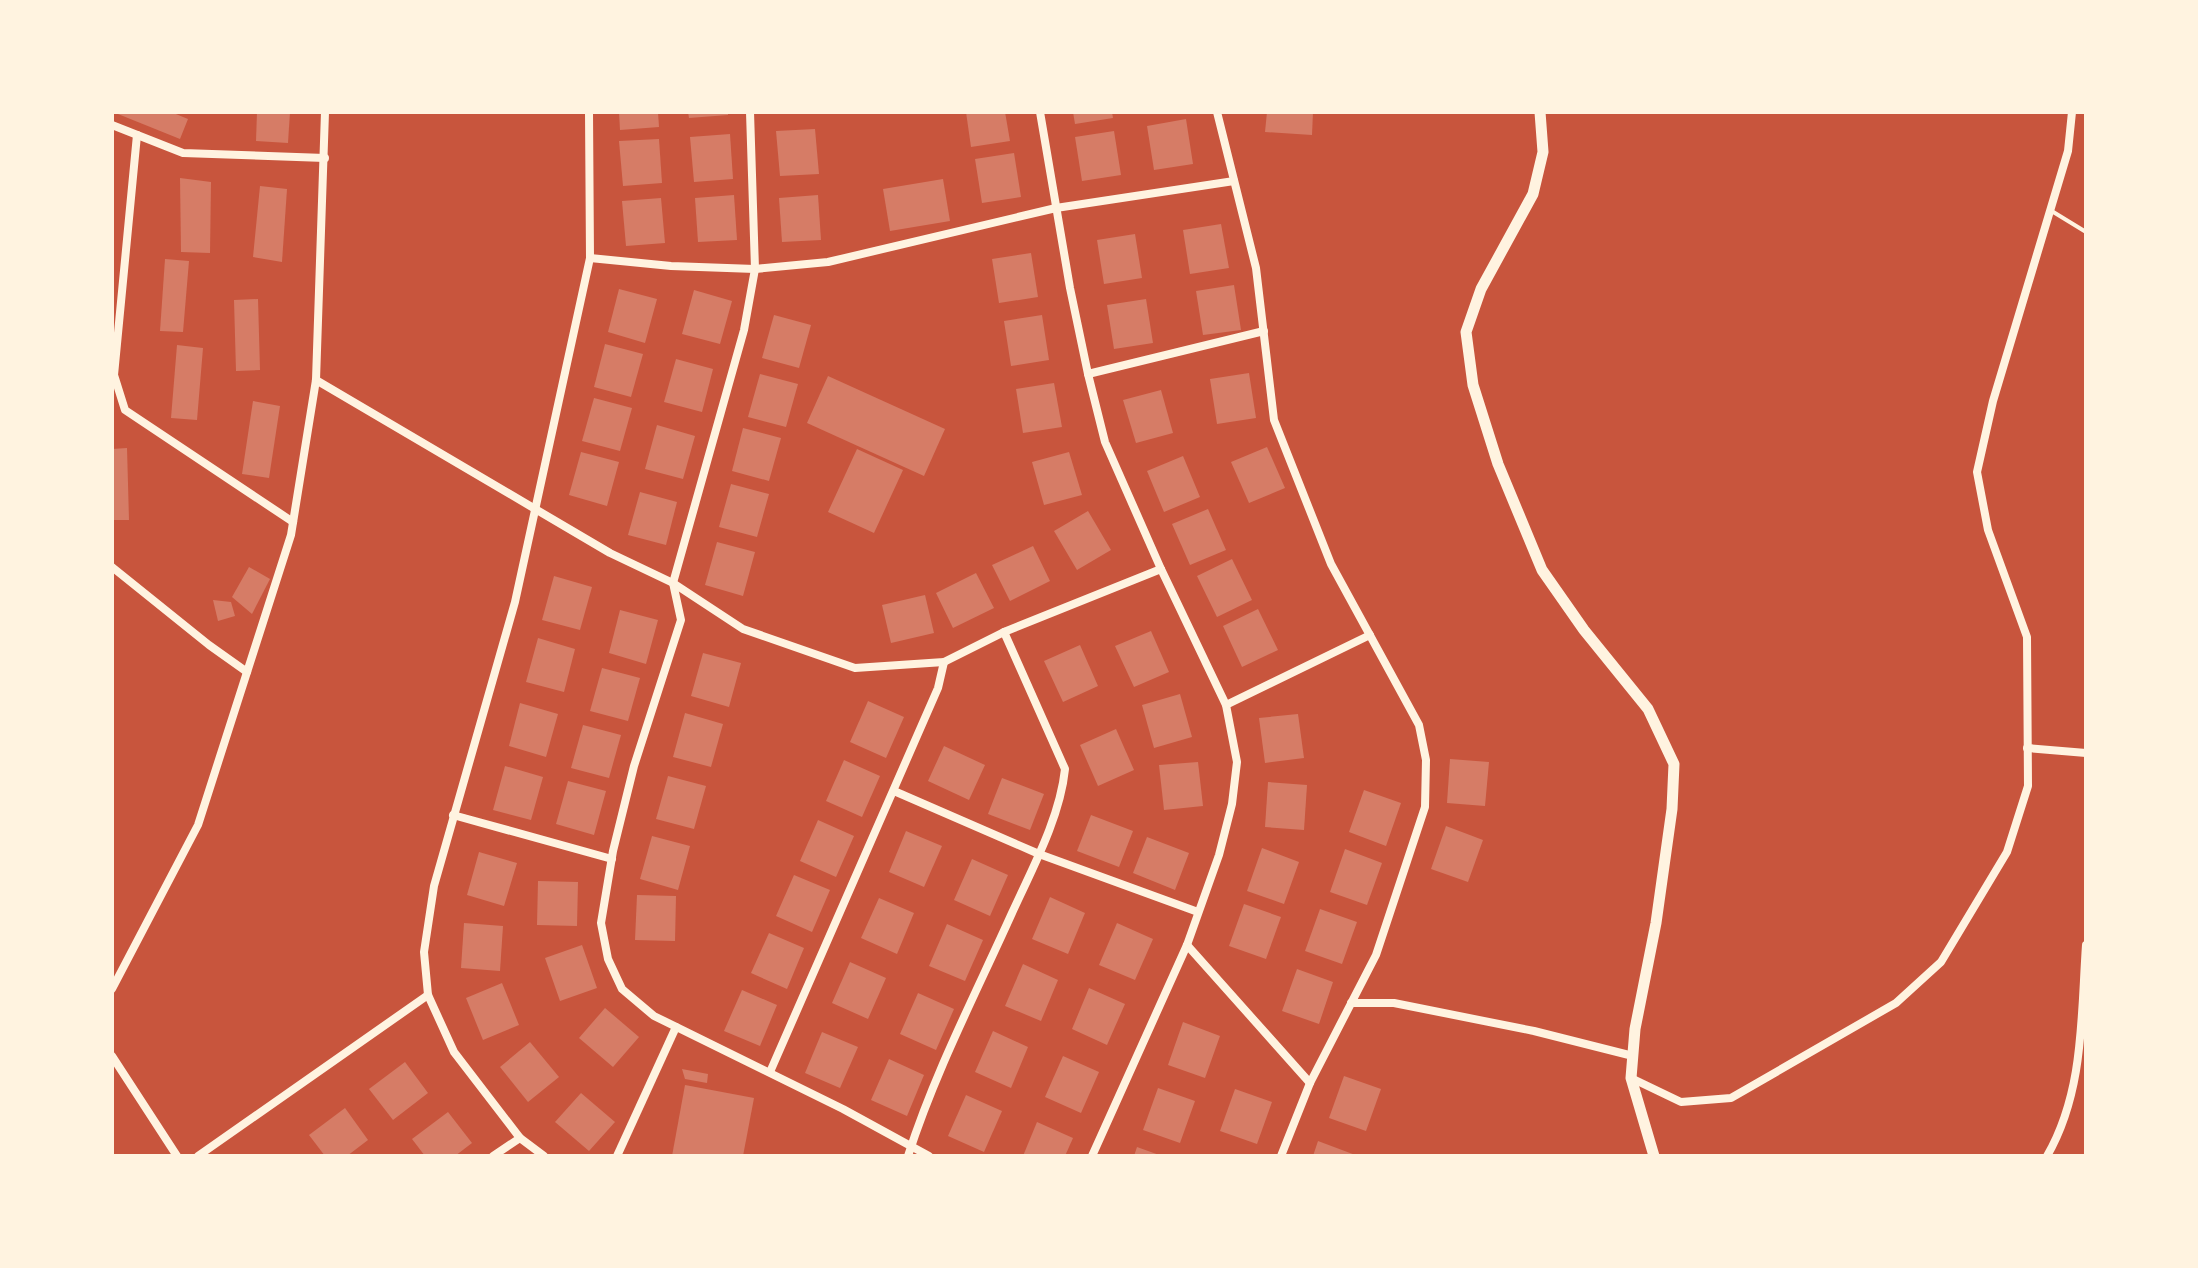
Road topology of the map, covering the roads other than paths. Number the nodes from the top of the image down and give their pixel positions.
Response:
1 (325, 112) edge
2 (589, 112) edge
3 (750, 112) edge
4 (1040, 112) edge
5 (1217, 112) edge
6 (1540, 112) edge
7 (2072, 112) edge
8 (112, 125) edge
9 (137, 135) junction
10 (325, 158) junction
11 (1234, 181) junction
12 (1056, 208) junction
13 (2050, 210) junction
14 (2086, 232) edge
15 (590, 258) junction
16 (755, 269) junction
17 (1264, 331) junction
18 (1088, 374) junction
19 (316, 380) junction
20 (534, 507) junction
21 (293, 522) junction
22 (112, 567) edge
23 (1161, 569) junction
24 (673, 583) junction
25 (1004, 632) junction
26 (1370, 635) junction
27 (944, 662) junction
28 (247, 672) junction
29 (1226, 705) junction
30 (2027, 748) junction
31 (2086, 753) edge
32 (894, 791) junction
33 (453, 815) junction
34 (1039, 854) junction
35 (612, 859) junction
36 (1198, 912) junction
37 (1187, 945) junction
38 (2086, 945) edge
39 (112, 989) edge
40 (428, 995) junction
41 (1351, 1003) junction
42 (676, 1027) junction
43 (112, 1056) edge
44 (1633, 1056) junction
45 (770, 1072) junction
46 (1631, 1078) junction
47 (1310, 1083) junction
48 (520, 1138) junction
49 (910, 1152) edge
50 (177, 1156) edge
51 (198, 1156) edge
52 (493, 1156) edge
53 (544, 1156) edge
54 (617, 1156) edge
55 (929, 1156) edge
56 (1092, 1156) edge
57 (1281, 1156) edge
58 (1654, 1156) edge
59 (2047, 1156) edge

1 - 10 street
2 - 15 street
3 - 16 street
4 - 12 street
5 - 11 street
6 - 44 street
7 - 13 street
8 - 9 street
9 - 10 street
9 - 21 street
10 - 19 street
11 - 12 street
11 - 17 street
12 - 16 street
12 - 18 street
13 - 14 lane
13 - 30 street
15 - 16 street
15 - 20 street
16 - 24 street
17 - 18 street
17 - 26 street
18 - 23 street
19 - 20 street
19 - 21 street
20 - 24 street
20 - 33 street
21 - 28 street
22 - 28 street
23 - 25 street
23 - 29 street
24 - 27 street
24 - 35 street
25 - 27 street
25 - 34 street
26 - 29 street
26 - 41 street
27 - 32 street
28 - 39 street
29 - 36 street
30 - 31 street
30 - 46 street
32 - 34 street
32 - 45 street
33 - 35 street
33 - 40 street
34 - 36 street
34 - 49 street
35 - 42 street
36 - 37 street
37 - 47 street
37 - 56 street
38 - 59 street
40 - 48 street
40 - 51 street
41 - 44 street
41 - 47 street
42 - 45 street
42 - 54 street
43 - 50 street
44 - 46 street
45 - 49 street
46 - 58 street
47 - 57 street
48 - 52 street
48 - 53 street
49 - 55 street

